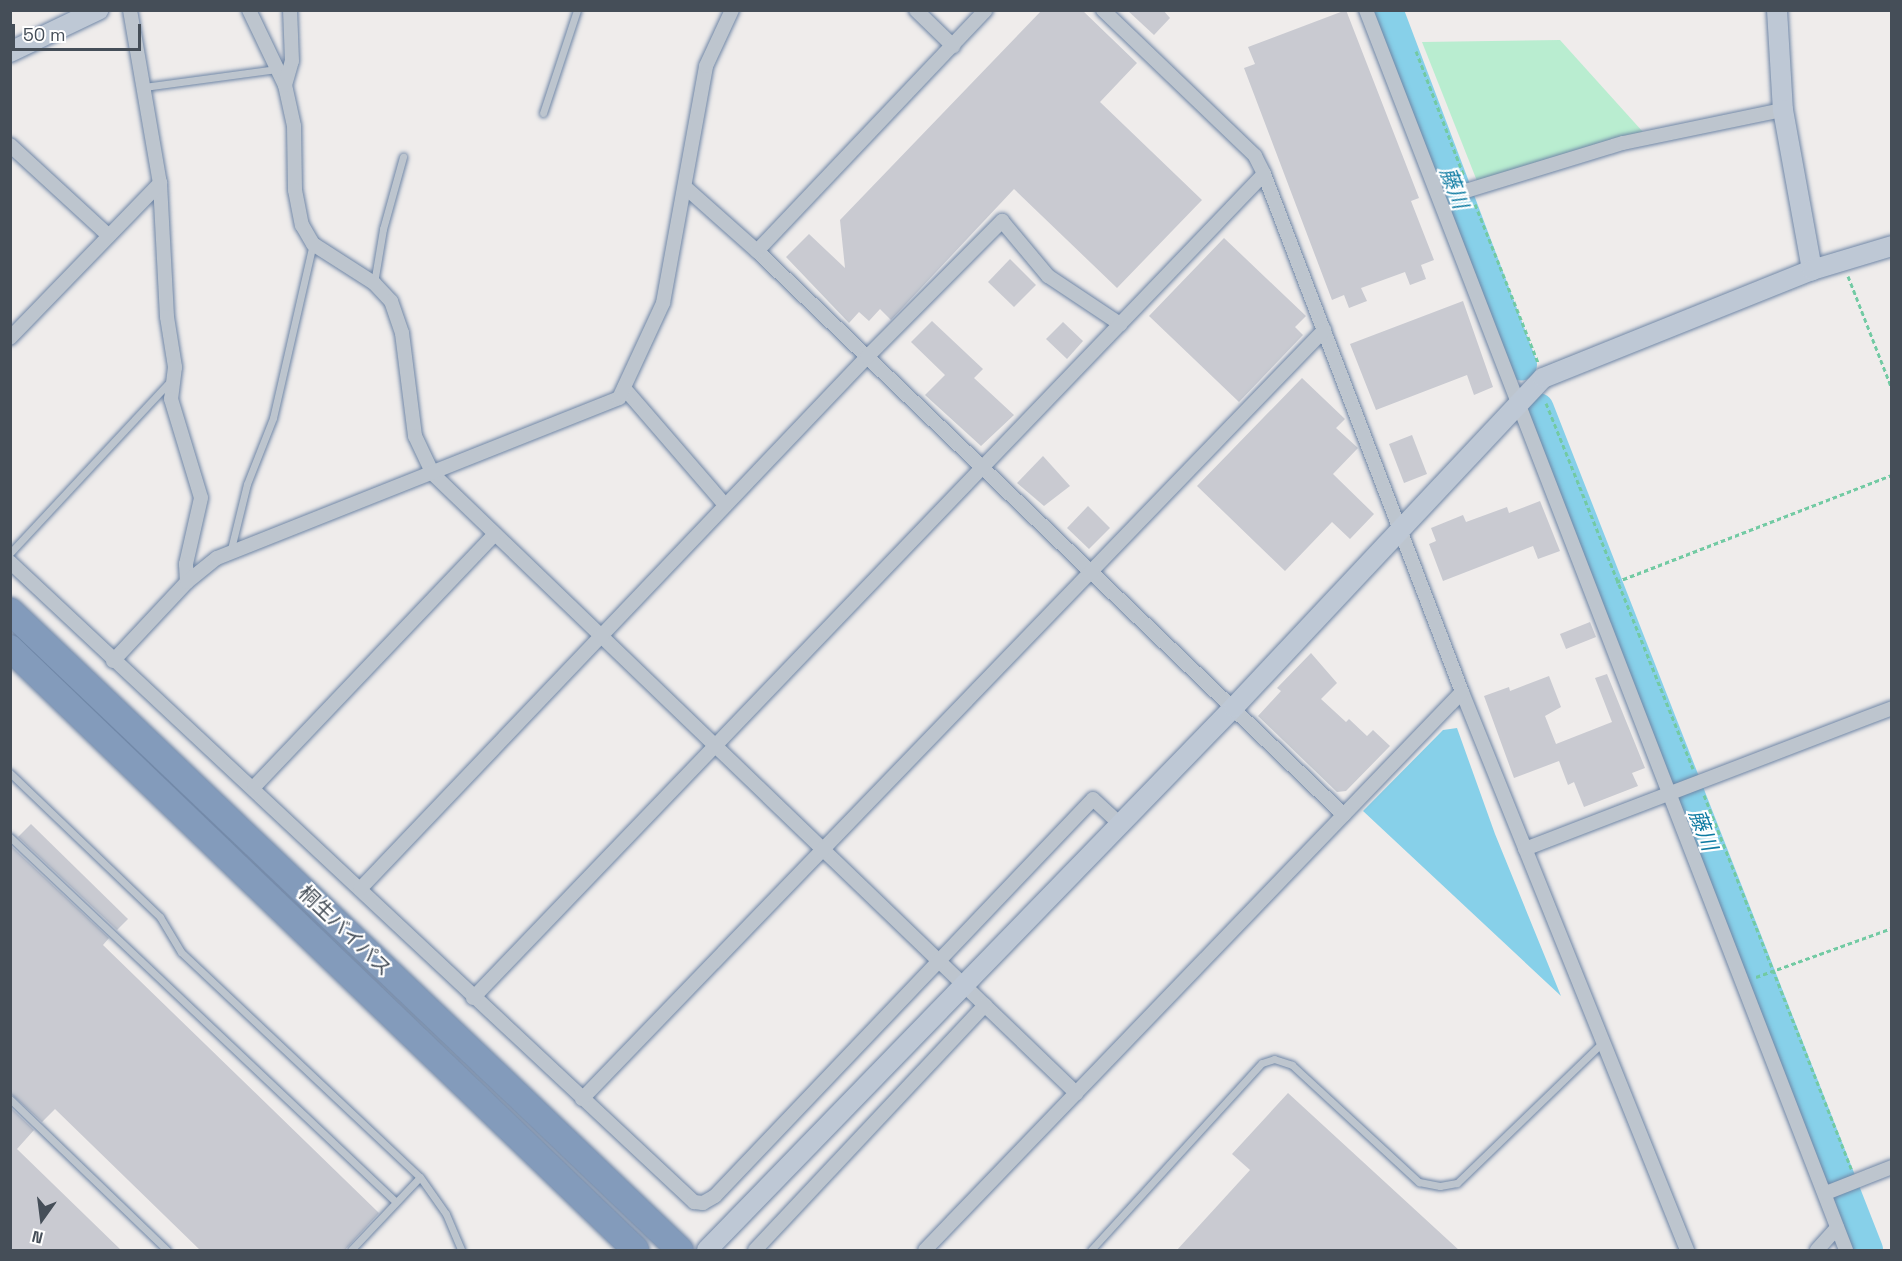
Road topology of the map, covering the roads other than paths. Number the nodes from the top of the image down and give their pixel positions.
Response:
1 (98, 10) edge
2 (130, 10) edge
3 (249, 10) edge
4 (290, 10) edge
5 (577, 10) edge
6 (732, 10) edge
7 (916, 10) edge
8 (986, 10) edge
9 (1103, 10) edge
10 (1366, 10) edge
11 (1777, 10) edge
12 (953, 46) junction
13 (10, 52) edge
14 (277, 69) junction
15 (285, 85) junction
16 (144, 87) junction
17 (1783, 110) junction
18 (543, 113) dead end
19 (10, 145) edge
20 (403, 157) dead end
21 (1264, 174) junction
22 (160, 183) junction
23 (686, 188) junction
24 (1469, 189) road end
25 (109, 236) junction
26 (314, 244) junction
27 (1892, 246) edge
28 (757, 251) junction
29 (1812, 270) junction
30 (374, 283) junction
31 (1120, 324) junction
32 (1324, 330) junction
33 (10, 338) edge
34 (867, 357) junction
35 (174, 377) junction
36 (624, 388) junction
37 (1517, 403) junction
38 (981, 468) junction
39 (434, 474) junction
40 (725, 505) junction
41 (1401, 527) junction
42 (494, 535) junction
43 (10, 553) edge
44 (230, 553) junction
45 (10, 562) edge
46 (1090, 571) junction
47 (187, 582) junction
48 (10, 611) edge
49 (600, 636) junction
50 (10, 648) edge
51 (113, 661) junction
52 (1462, 692) junction
53 (1234, 707) junction
54 (1892, 708) edge
55 (717, 747) junction
56 (10, 773) edge
57 (254, 787) junction
58 (1670, 795) junction
59 (1344, 815) junction
60 (1120, 824) junction
61 (10, 837) edge
62 (1525, 849) junction
63 (824, 850) junction
64 (360, 889) junction
65 (942, 963) junction
66 (964, 986) junction
67 (473, 998) junction
68 (985, 1005) junction
69 (1603, 1042) junction
70 (1076, 1093) junction
71 (10, 1099) edge
72 (582, 1099) junction
73 (1892, 1167) edge
74 (420, 1177) junction
75 (1827, 1193) junction
76 (396, 1202) junction
77 (1837, 1228) junction
78 (167, 1251) edge
79 (351, 1251) edge
80 (461, 1251) edge
81 (636, 1251) edge
82 (680, 1251) edge
83 (707, 1251) edge
84 (755, 1251) edge
85 (925, 1251) edge
86 (1091, 1251) edge
87 (1687, 1251) edge
88 (1816, 1251) edge
89 (1846, 1251) edge

1 - 13 street
2 - 16 street
3 - 14 street
4 - 15 street
5 - 18 lane
6 - 23 street
7 - 12 street
8 - 12 street
9 - 21 street
10 - 37 street
11 - 17 street
12 - 28 street
14 - 15 street
14 - 16 lane
15 - 26 street
16 - 22 street
17 - 24 street
17 - 29 street
19 - 25 street
20 - 30 lane
21 - 31 street
21 - 32 street
22 - 25 street
22 - 35 street
23 - 28 street
23 - 36 street
25 - 33 street
26 - 30 street
26 - 44 lane
27 - 29 street
28 - 34 street
29 - 37 street
30 - 39 street
31 - 34 street
31 - 38 street
32 - 41 street
32 - 46 street
34 - 38 street
34 - 40 street
35 - 43 lane
35 - 47 street
36 - 39 street
36 - 40 street
37 - 41 street
37 - 58 street
38 - 46 street
38 - 55 street
39 - 42 street
39 - 44 street
40 - 49 street
41 - 52 street
41 - 53 street
42 - 49 street
42 - 57 street
44 - 47 street
45 - 51 street
46 - 53 street
46 - 63 street
47 - 51 street
48 - 82 highway, 桐生バイパス
49 - 55 street
49 - 64 street
50 - 81 highway, 桐生バイパス
51 - 57 street
52 - 59 street
52 - 62 street
53 - 59 street
53 - 60 street
54 - 58 street
55 - 63 street
55 - 67 street
56 - 74 lane
57 - 64 street
58 - 62 street
58 - 75 street
59 - 70 street
60 - 65 street
60 - 66 street
61 - 76 lane
62 - 69 street
63 - 65 street
63 - 72 street
64 - 67 street
65 - 66 street
65 - 72 street
66 - 68 street
66 - 83 street
67 - 72 street
68 - 70 street
68 - 84 street
69 - 86 lane
69 - 87 street
70 - 85 street
71 - 78 lane
73 - 75 street
74 - 76 lane
74 - 80 lane
75 - 77 street
76 - 79 lane
77 - 88 street
77 - 89 street

